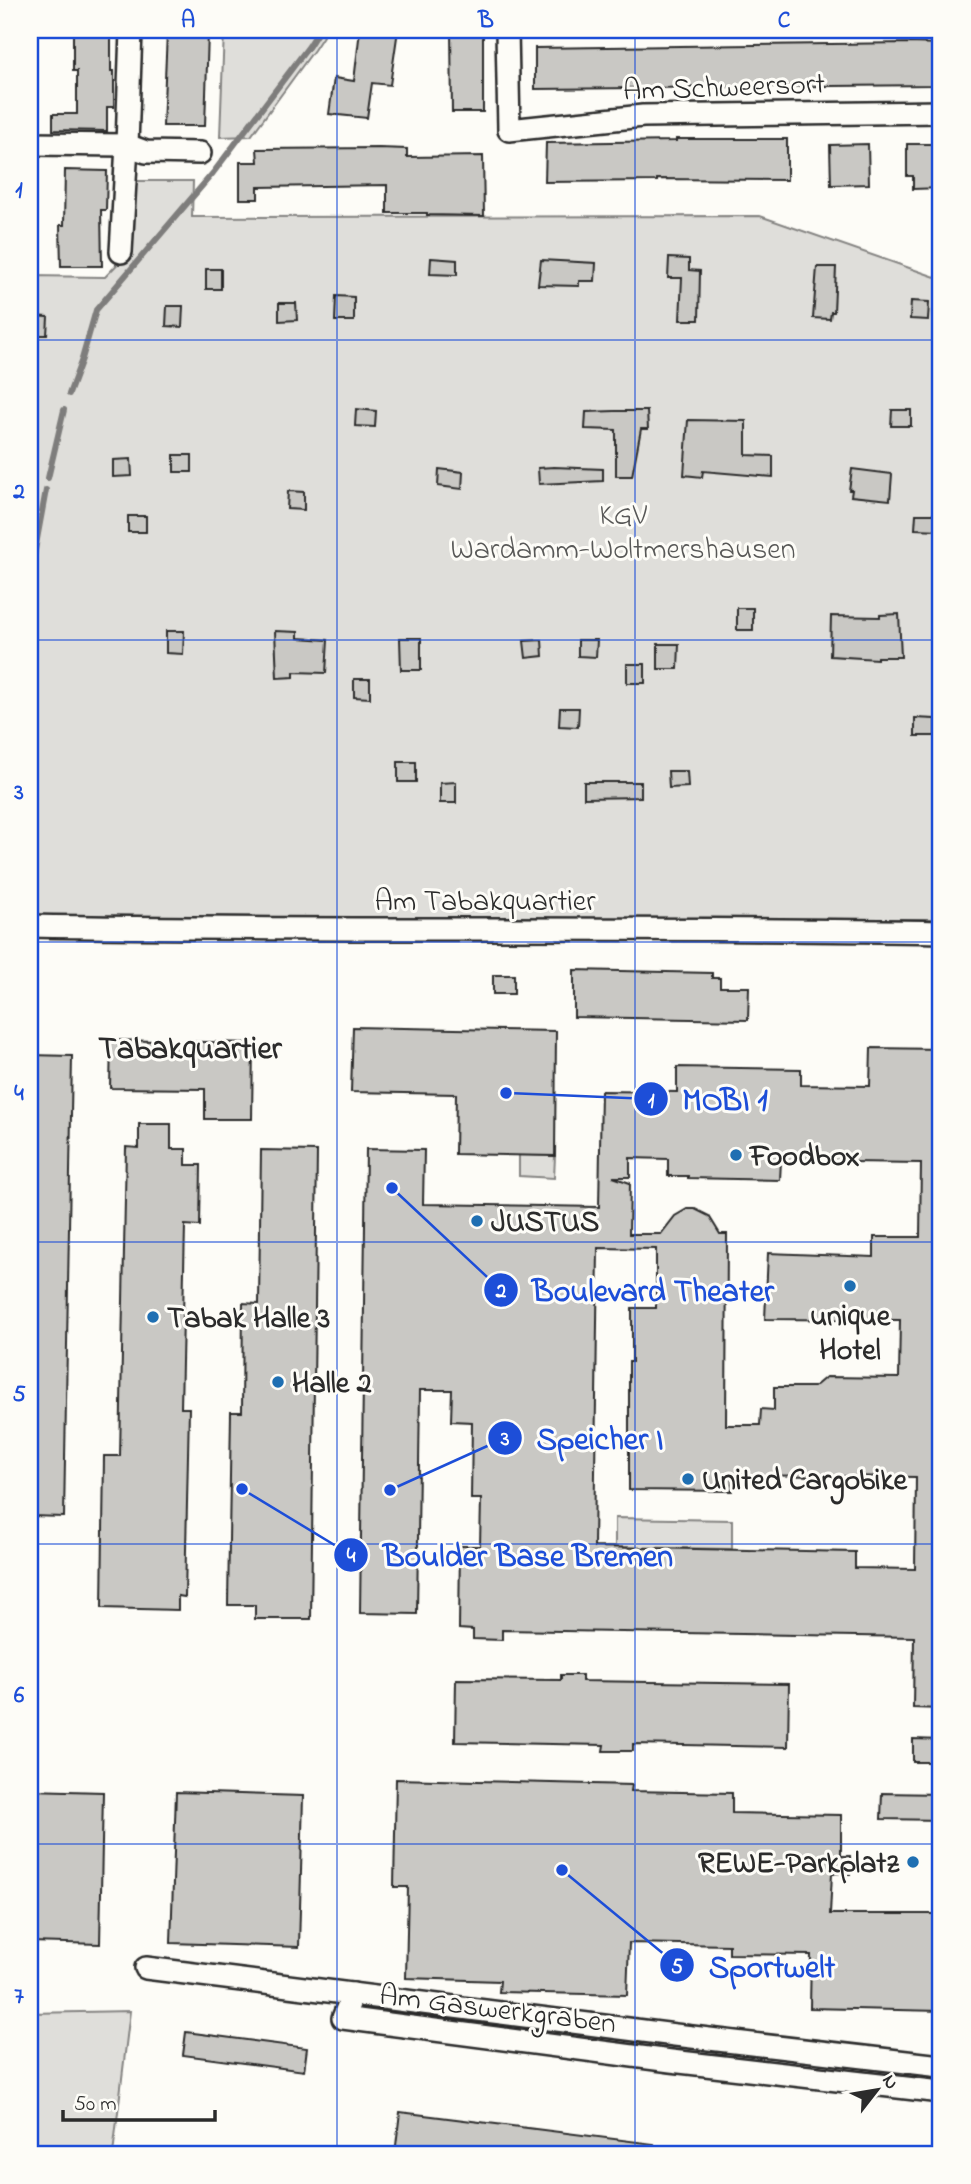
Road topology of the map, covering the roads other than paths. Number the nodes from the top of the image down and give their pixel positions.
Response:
1 (131, 30) edge
2 (507, 30) edge
3 (941, 112) edge
4 (30, 144) edge
5 (127, 145) junction
6 (200, 153) dead end
7 (121, 252) dead end
8 (30, 926) edge
9 (941, 932) edge
10 (146, 1968) dead end
11 (353, 1994) junction
12 (675, 2035) junction
13 (671, 2060) junction
14 (941, 2066) edge
15 (941, 2092) edge

1 - 5 street
2 - 3 street, Am Schweersort
4 - 5 street
5 - 6 street
5 - 7 street
8 - 9 street, Am Tabakquartier
10 - 11 street, Am Gaswerkgraben
11 - 12 street, Am Gaswerkgraben
11 - 13 street, Am Gaswerkgraben
12 - 13 street
12 - 14 street, Am Gaswerkgraben
13 - 15 street, Am Gaswerkgraben

